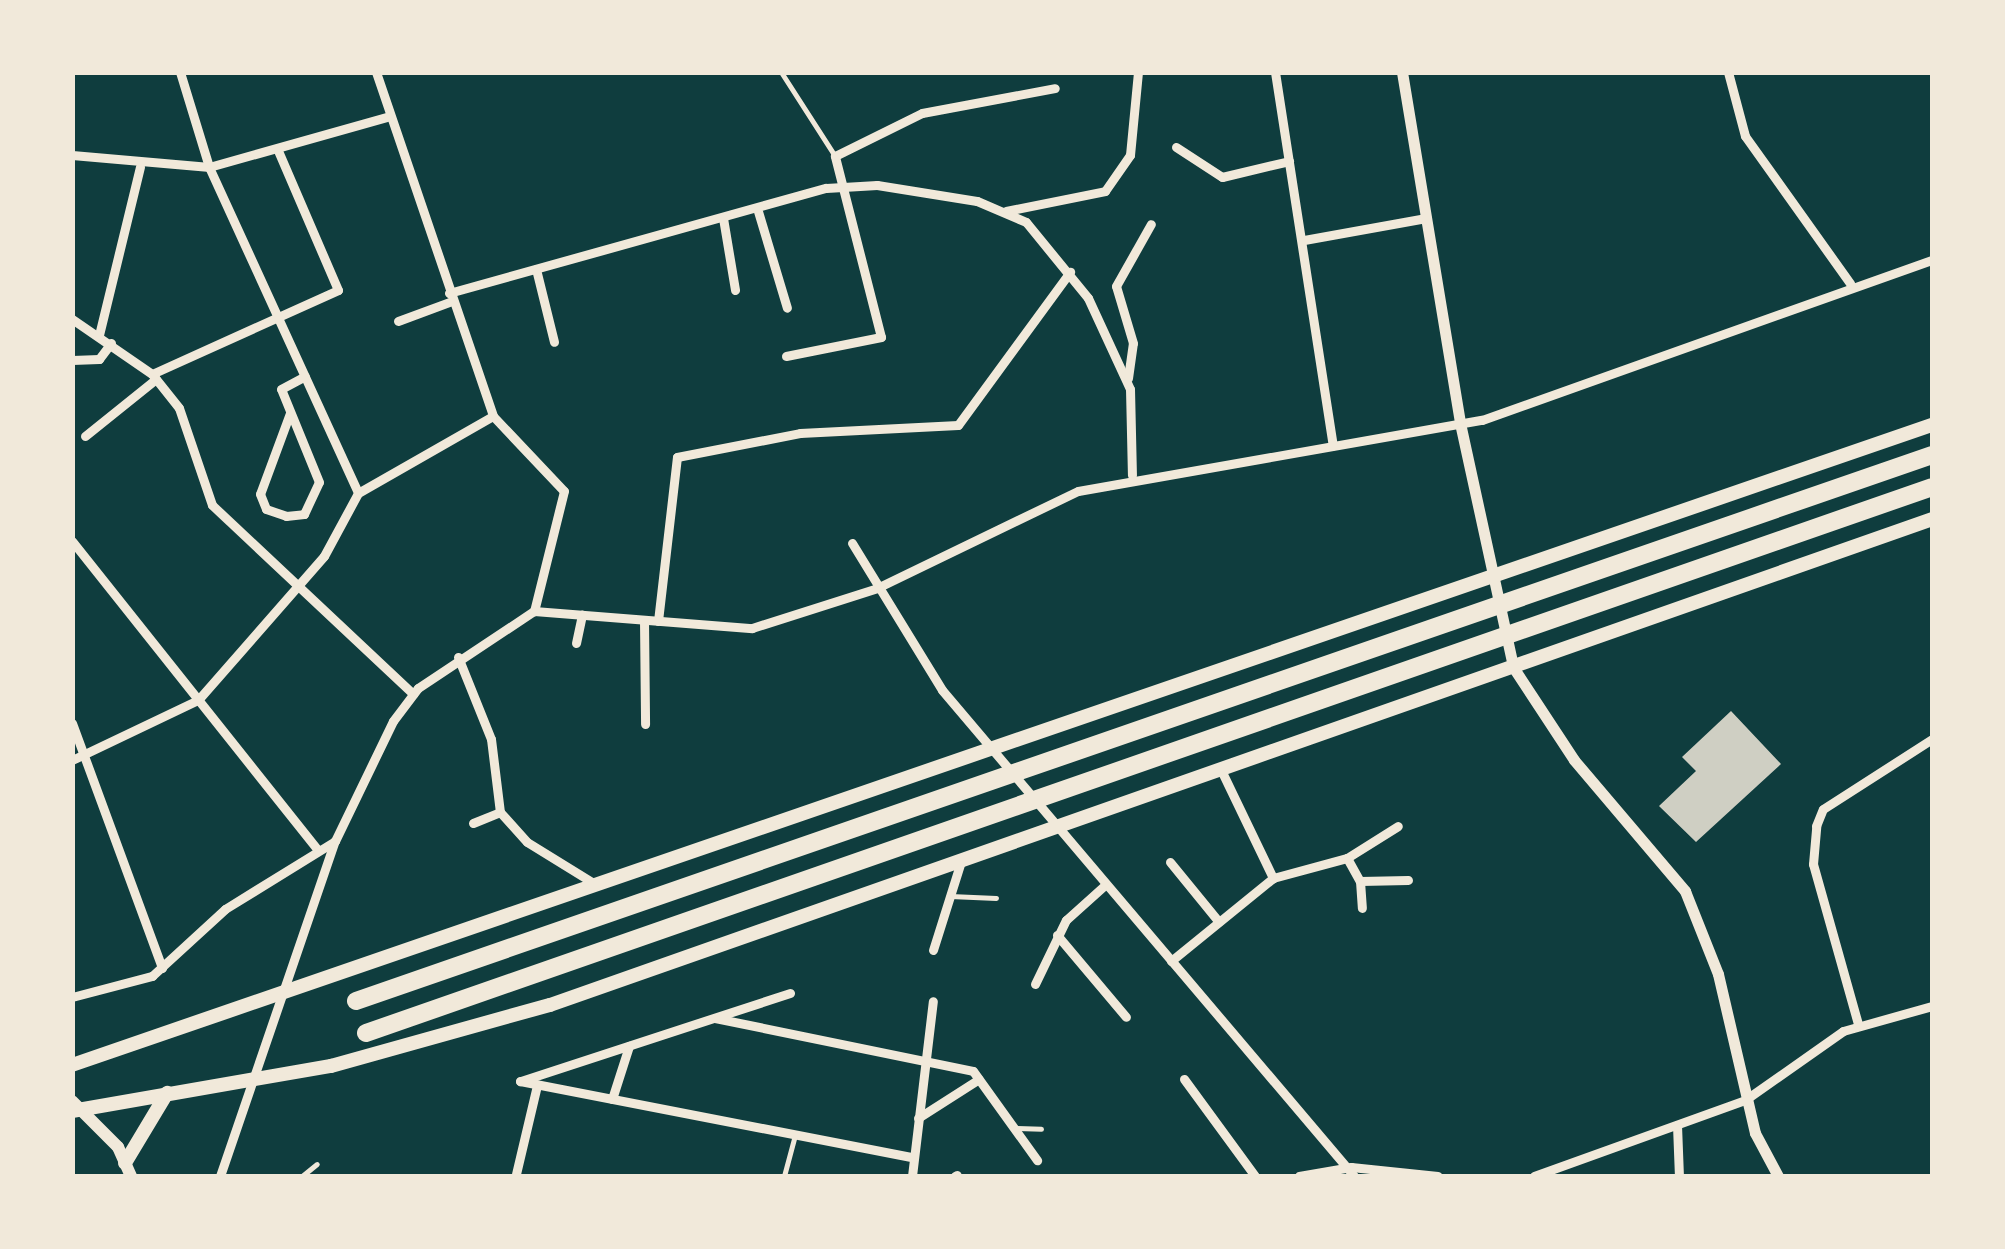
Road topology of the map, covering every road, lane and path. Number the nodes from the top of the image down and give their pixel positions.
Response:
1 (180, 72) edge
2 (376, 72) edge
3 (780, 72) edge
4 (1138, 72) edge
5 (1275, 72) edge
6 (1402, 72) edge
7 (1728, 72) edge
8 (1055, 88) dead end
9 (387, 118) junction
10 (1176, 147) dead end
11 (278, 152) junction
12 (72, 155) edge
13 (835, 156) junction
14 (1289, 161) junction
15 (140, 167) junction
16 (209, 168) junction
17 (842, 185) junction
18 (758, 208) junction
19 (1006, 211) junction
20 (723, 218) junction
21 (1426, 218) junction
22 (1151, 224) dead end
23 (1304, 240) junction
24 (1929, 261) edge
25 (536, 269) junction
26 (1070, 272) junction
27 (1932, 273) edge
28 (1850, 283) junction
29 (735, 290) dead end
30 (451, 297) junction
31 (787, 308) dead end
32 (72, 319) edge
33 (279, 319) junction
34 (398, 321) dead end
35 (99, 336) junction
36 (554, 342) dead end
37 (111, 343) junction
38 (786, 356) dead end
39 (72, 360) edge
40 (154, 376) junction
41 (305, 376) junction
42 (1127, 381) junction
43 (290, 412) junction
44 (493, 416) junction
45 (1460, 423) junction
46 (1932, 425) edge
47 (84, 436) dead end
48 (1333, 446) junction
49 (1932, 455) edge
50 (1132, 474) junction
51 (1932, 487) edge
52 (358, 493) junction
53 (1932, 519) edge
54 (72, 541) edge
55 (852, 542) dead end
56 (1491, 576) junction
57 (293, 583) junction
58 (878, 588) junction
59 (534, 612) junction
60 (582, 615) junction
61 (644, 620) junction
62 (658, 621) junction
63 (576, 644) dead end
64 (458, 657) junction
65 (1513, 667) junction
66 (413, 694) junction
67 (198, 700) junction
68 (72, 723) edge
69 (645, 724) dead end
70 (1932, 739) edge
71 (997, 750) junction
72 (84, 756) junction
73 (72, 760) edge
74 (1222, 772) junction
75 (500, 812) junction
76 (473, 823) dead end
77 (1398, 826) dead end
78 (1055, 827) junction
79 (335, 841) junction
80 (316, 848) junction
81 (1347, 858) junction
82 (961, 861) junction
83 (1170, 862) dead end
84 (1273, 878) junction
85 (1408, 880) dead end
86 (1360, 881) junction
87 (1105, 885) junction
88 (602, 888) junction
89 (950, 896) junction
90 (996, 898) dead end
91 (1362, 908) dead end
92 (1219, 922) junction
93 (1056, 935) junction
94 (933, 950) dead end
95 (1171, 961) junction
96 (162, 968) junction
97 (1035, 984) dead end
98 (790, 992) dead end
99 (282, 995) junction
100 (72, 997) edge
101 (356, 1001) dead end
102 (933, 1001) dead end
103 (1932, 1006) edge
104 (1126, 1017) dead end
105 (712, 1018) junction
106 (1858, 1024) junction
107 (366, 1033) dead end
108 (628, 1046) junction
109 (928, 1064) junction
110 (72, 1065) edge
111 (979, 1079) junction
112 (1184, 1079) dead end
113 (246, 1084) junction
114 (537, 1085) junction
115 (167, 1093) junction
116 (612, 1100) junction
117 (1745, 1100) junction
118 (75, 1107) edge
119 (918, 1118) junction
120 (1677, 1126) junction
121 (1014, 1128) junction
122 (1040, 1129) dead end
123 (795, 1135) junction
124 (910, 1157) junction
125 (1037, 1160) dead end
126 (317, 1164) dead end
127 (128, 1170) edge
128 (1353, 1172) edge
129 (516, 1174) edge
130 (220, 1176) edge
131 (302, 1176) edge
132 (784, 1176) edge
133 (912, 1176) edge
134 (1255, 1176) edge
135 (1299, 1176) edge
136 (1438, 1176) edge
137 (1534, 1176) edge
138 (1679, 1176) edge
139 (1778, 1176) edge

1 - 16 street
2 - 9 street
3 - 13 lane
4 - 19 street
5 - 14 street
6 - 21 street
7 - 28 street
8 - 13 street
9 - 11 street
9 - 30 street
10 - 14 street
11 - 16 street
11 - 33 street
12 - 15 street
13 - 17 street
14 - 23 street
15 - 16 street
15 - 35 street
16 - 33 street
17 - 18 street
17 - 19 street
17 - 38 street
18 - 20 street
18 - 31 street
19 - 26 street
20 - 25 street
20 - 29 street
21 - 23 street
21 - 45 street
22 - 42 street
23 - 48 street
24 - 27 street
24 - 28 street
25 - 30 street
25 - 36 street
26 - 42 street
26 - 62 street
28 - 45 street
30 - 34 street
30 - 44 street
32 - 35 street
33 - 40 street
33 - 41 street
35 - 37 street
37 - 39 street
37 - 40 street
40 - 47 street
40 - 57 street
41 - 43 street
41 - 52 street
42 - 50 street
43 - 43 street
44 - 52 street
44 - 59 street
45 - 48 street
45 - 56 street
46 - 56 main road
48 - 50 street
49 - 101 highway
50 - 58 street
51 - 107 highway
52 - 57 street
53 - 65 main road
54 - 67 street
55 - 58 street
56 - 65 street
56 - 71 main road
57 - 66 street
57 - 67 street
58 - 62 street
58 - 71 street
59 - 60 street
59 - 64 street
60 - 61 street
60 - 63 street
61 - 62 street
61 - 69 street
64 - 66 street
64 - 75 street
65 - 74 main road
65 - 117 street
66 - 79 street
67 - 72 street
67 - 80 street
68 - 72 street
70 - 106 street
71 - 78 street
71 - 88 main road
72 - 73 street
72 - 96 street
74 - 78 main road
74 - 84 street
75 - 76 street
75 - 88 street
77 - 81 street
78 - 82 main road
78 - 87 street
79 - 80 street
79 - 99 street
80 - 96 street
81 - 84 street
81 - 86 street
82 - 89 street
82 - 113 main road
83 - 92 street
84 - 92 street
85 - 86 street
86 - 91 street
87 - 93 street
87 - 95 street
88 - 99 main road
89 - 90 lane
89 - 94 street
92 - 95 street
93 - 97 street
93 - 104 street
95 - 128 street
96 - 100 street
98 - 105 street
99 - 110 main road
99 - 113 street
102 - 109 street
103 - 106 street
105 - 108 street
105 - 109 street
106 - 117 street
108 - 114 street
108 - 116 street
109 - 111 street
109 - 119 street
111 - 119 street
111 - 121 street
112 - 134 street
113 - 115 main road
113 - 130 street
114 - 116 street
114 - 129 street
115 - 118 main road
115 - 127 main road
116 - 123 street
117 - 120 street
117 - 139 street
118 - 127 main road
119 - 124 street
120 - 137 street
120 - 138 street
121 - 122 lane
121 - 125 street
123 - 124 street
123 - 132 lane
124 - 133 street
126 - 131 lane
128 - 135 street
128 - 136 street

